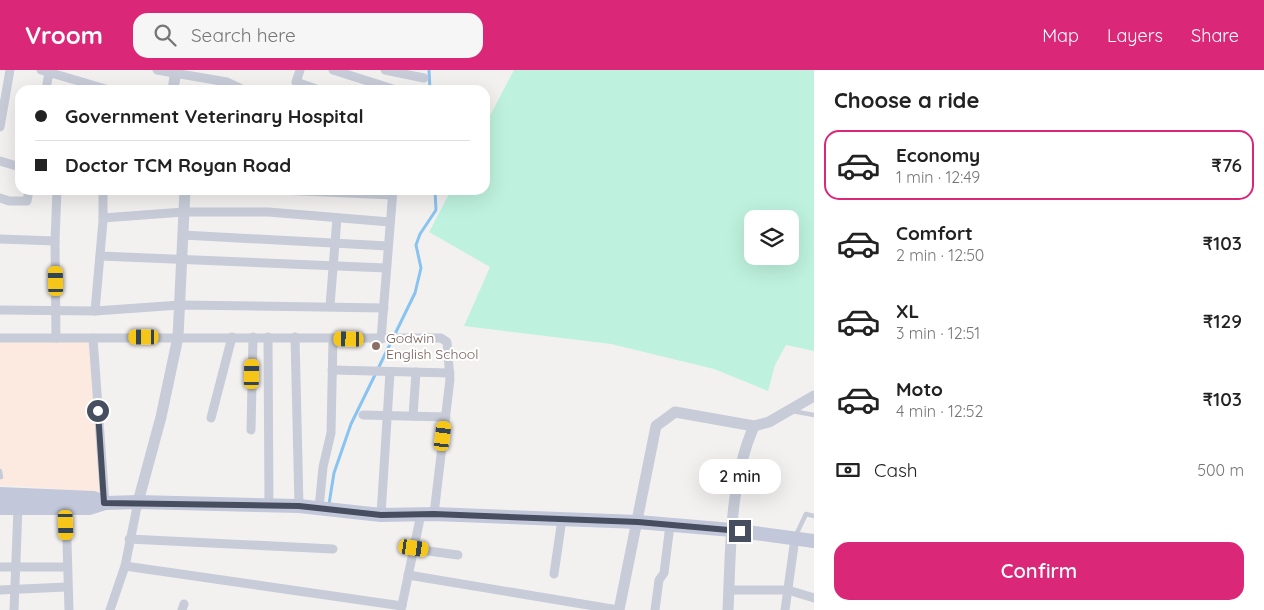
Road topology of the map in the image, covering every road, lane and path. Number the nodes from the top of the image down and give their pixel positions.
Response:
1 (10, 70) edge
2 (157, 70) edge
3 (300, 70) edge
4 (333, 70) edge
5 (385, 70) edge
6 (45, 71) edge
7 (176, 72) edge
8 (424, 78) dead end
9 (46, 85) edge
10 (77, 85) edge
11 (174, 85) edge
12 (233, 85) edge
13 (305, 85) edge
14 (380, 85) edge
15 (0, 127) edge
16 (0, 161) edge
17 (15, 166) edge
18 (28, 195) edge
19 (57, 195) edge
20 (103, 195) edge
21 (185, 195) edge
22 (392, 195) edge
23 (4, 200) edge
24 (0, 207) edge
25 (184, 212) junction
26 (103, 218) junction
27 (337, 218) junction
28 (390, 222) junction
29 (183, 235) junction
30 (0, 239) edge
31 (55, 241) junction
32 (334, 243) junction
33 (388, 246) junction
34 (100, 256) junction
35 (182, 258) junction
36 (332, 265) junction
37 (386, 268) junction
38 (180, 305) junction
39 (330, 306) junction
40 (384, 308) junction
41 (0, 310) edge
42 (56, 310) junction
43 (94, 311) junction
44 (178, 337) junction
45 (232, 337) junction
46 (253, 337) junction
47 (268, 337) junction
48 (296, 337) junction
49 (0, 338) edge
50 (56, 338) junction
51 (93, 338) junction
52 (333, 339) junction
53 (388, 339) junction
54 (332, 370) junction
55 (386, 372) junction
56 (416, 372) junction
57 (450, 373) junction
58 (814, 396) edge
59 (788, 410) junction
60 (363, 415) dead end
61 (814, 415) edge
62 (387, 416) junction
63 (413, 416) junction
64 (446, 417) junction
65 (211, 418) dead end
66 (754, 426) junction
67 (251, 430) dead end
68 (0, 471) edge
69 (2, 477) dead end
70 (0, 494) edge
71 (138, 502) junction
72 (104, 503) junction
73 (269, 506) junction
74 (299, 506) junction
75 (0, 508) edge
76 (18, 508) junction
77 (66, 508) junction
78 (319, 508) junction
79 (428, 514) junction
80 (381, 515) junction
81 (814, 516) edge
82 (562, 519) junction
83 (638, 522) junction
84 (670, 525) junction
85 (732, 530) junction
86 (795, 538) junction
87 (129, 539) junction
88 (814, 541) edge
89 (414, 548) junction
90 (333, 550) dead end
91 (458, 555) dead end
92 (125, 566) junction
93 (0, 567) edge
94 (14, 567) junction
95 (66, 567) dead end
96 (554, 574) dead end
97 (408, 575) junction
98 (66, 587) dead end
99 (0, 590) edge
100 (13, 590) junction
101 (729, 590) junction
102 (788, 590) junction
103 (814, 598) edge
104 (401, 608) edge
105 (14, 610) edge
106 (66, 610) edge
107 (110, 610) edge
108 (618, 610) edge
109 (655, 610) edge
110 (728, 610) edge
111 (785, 610) edge

1 - 15 street
2 - 7 street
3 - 13 street
4 - 14 street
5 - 8 street
6 - 9 street
6 - 10 street
7 - 11 street
7 - 12 street
16 - 17 street
18 - 23 street
19 - 31 street
20 - 26 street
21 - 25 street
22 - 28 street
23 - 24 street
25 - 26 street
25 - 27 street
25 - 29 street
26 - 34 street
27 - 28 street
27 - 32 street
28 - 33 street
29 - 32 street
29 - 35 street
30 - 31 street
31 - 42 street
32 - 33 street
32 - 36 street
33 - 37 street
34 - 35 street
34 - 43 street
35 - 36 street
35 - 38 street
36 - 37 street
36 - 39 street
37 - 40 street
38 - 39 street
38 - 43 street
38 - 44 street
39 - 40 street
40 - 53 street
41 - 42 street
42 - 43 street
42 - 50 street
44 - 45 street
44 - 51 street
44 - 71 street
45 - 46 street
45 - 65 street
46 - 47 street
46 - 67 street
47 - 48 street
47 - 73 street
48 - 52 street
48 - 74 street
49 - 50 street
50 - 51 street
51 - 72 street
52 - 53 street
52 - 54 street
53 - 57 street
54 - 55 street
54 - 78 street
55 - 56 street
55 - 62 street
56 - 57 street
56 - 63 street
57 - 64 street
58 - 59 street
59 - 61 lane
59 - 66 street
60 - 62 street
62 - 63 street
62 - 80 street
63 - 64 street
64 - 79 street
66 - 83 street
66 - 85 street
68 - 69 lane
70 - 72 main road
71 - 72 main road
71 - 73 main road
71 - 87 street
72 - 77 main road
73 - 74 main road
74 - 78 main road
75 - 76 main road
76 - 77 main road
76 - 94 street
77 - 106 street
78 - 80 main road
79 - 80 main road
79 - 82 main road
79 - 89 street
81 - 86 lane
82 - 83 main road
82 - 96 street
83 - 84 main road
83 - 108 street
84 - 85 main road
84 - 109 street
85 - 86 main road
85 - 101 street
86 - 88 main road
86 - 102 street
87 - 90 street
87 - 92 street
89 - 91 street
89 - 97 street
92 - 104 street
92 - 107 street
93 - 94 street
94 - 95 street
94 - 100 street
97 - 104 street
97 - 108 street
98 - 100 street
99 - 100 street
100 - 105 street
101 - 102 street
101 - 110 street
102 - 103 street
102 - 111 street

